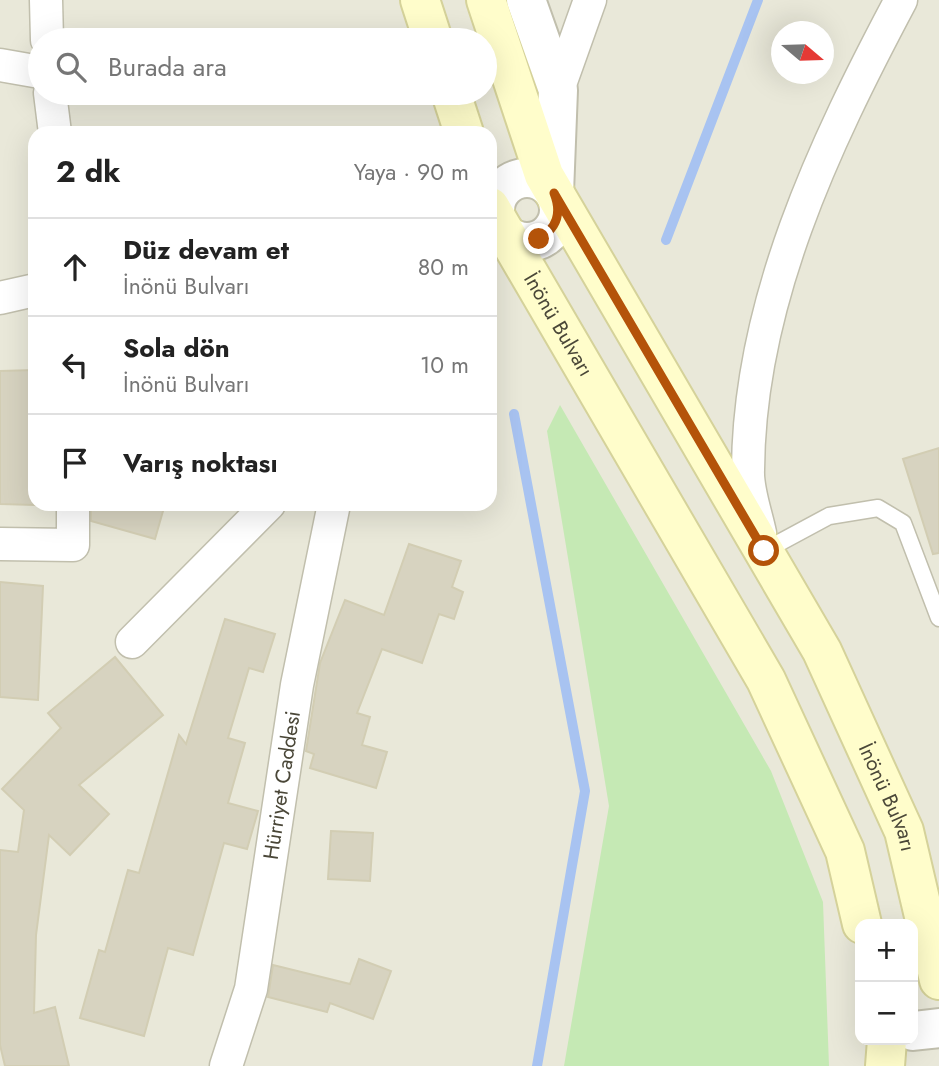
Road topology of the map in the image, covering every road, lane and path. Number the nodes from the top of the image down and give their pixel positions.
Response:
1 (46, 0) edge
2 (420, 0) edge
3 (486, 0) edge
4 (526, 0) edge
5 (590, 0) edge
6 (901, 0) edge
7 (47, 28) edge
8 (429, 28) edge
9 (495, 28) edge
10 (497, 33) edge
11 (0, 65) edge
12 (28, 70) edge
13 (558, 90) junction
14 (52, 105) edge
15 (455, 105) edge
16 (54, 126) edge
17 (462, 126) edge
18 (554, 193) junction
19 (497, 203) edge
20 (497, 228) edge
21 (28, 292) edge
22 (0, 298) edge
23 (73, 511) edge
24 (262, 511) edge
25 (333, 511) edge
26 (0, 544) edge
27 (764, 551) junction
28 (939, 618) edge
29 (132, 642) dead end
30 (861, 919) edge
31 (926, 929) edge
32 (939, 980) edge
33 (939, 1028) edge
34 (918, 1030) edge
35 (887, 1045) edge
36 (226, 1066) edge
37 (885, 1066) edge

1 - 7 street
2 - 8 main road
3 - 9 main road, İnönü Bulvarı
4 - 13 street
5 - 13 street
6 - 27 street
10 - 18 main road, İnönü Bulvarı
11 - 12 street
13 - 18 street
14 - 16 street
15 - 17 main road
18 - 19 street
18 - 27 main road, İnönü Bulvarı
20 - 30 main road, İnönü Bulvarı
21 - 22 street
23 - 26 street
24 - 29 street
25 - 36 street, Hürriyet Caddesi
27 - 28 lane
27 - 31 main road, İnönü Bulvarı
31 - 32 main road, İnönü Bulvarı
33 - 34 street
35 - 37 main road

